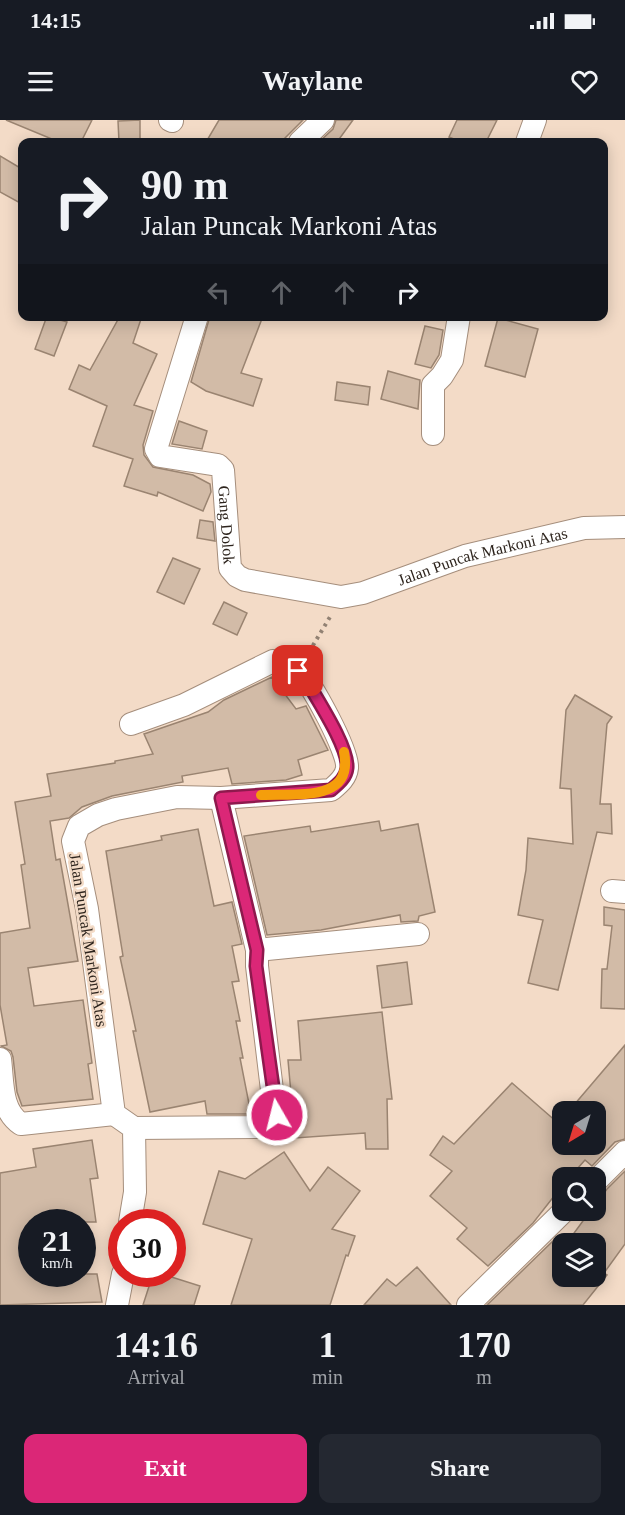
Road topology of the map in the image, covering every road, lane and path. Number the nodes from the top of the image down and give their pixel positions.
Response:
1 (322, 120) edge
2 (535, 120) edge
3 (304, 138) edge
4 (528, 138) edge
5 (195, 321) edge
6 (458, 321) edge
7 (433, 434) dead end
8 (625, 527) edge
9 (341, 597) junction
10 (298, 671) junction
11 (131, 724) dead end
12 (221, 798) junction
13 (418, 933) dead end
14 (257, 950) junction
15 (0, 1059) edge
16 (114, 1114) junction
17 (134, 1128) junction
18 (625, 1152) edge
19 (606, 1171) edge
20 (132, 1209) edge
21 (554, 1221) edge
22 (120, 1287) edge
23 (117, 1305) edge
24 (468, 1305) edge

1 - 3 street
2 - 4 street
5 - 9 street, Gang Dolok
6 - 7 street
8 - 9 street, Jalan Puncak Markoni Atas
9 - 10 path
10 - 11 street
10 - 12 street, Jalan Puncak Markoni Atas
12 - 14 street
12 - 16 street, Jalan Puncak Markoni Atas
13 - 14 street
14 - 17 street
15 - 16 street
16 - 17 street
17 - 20 street
18 - 19 street
21 - 24 street
22 - 23 street

